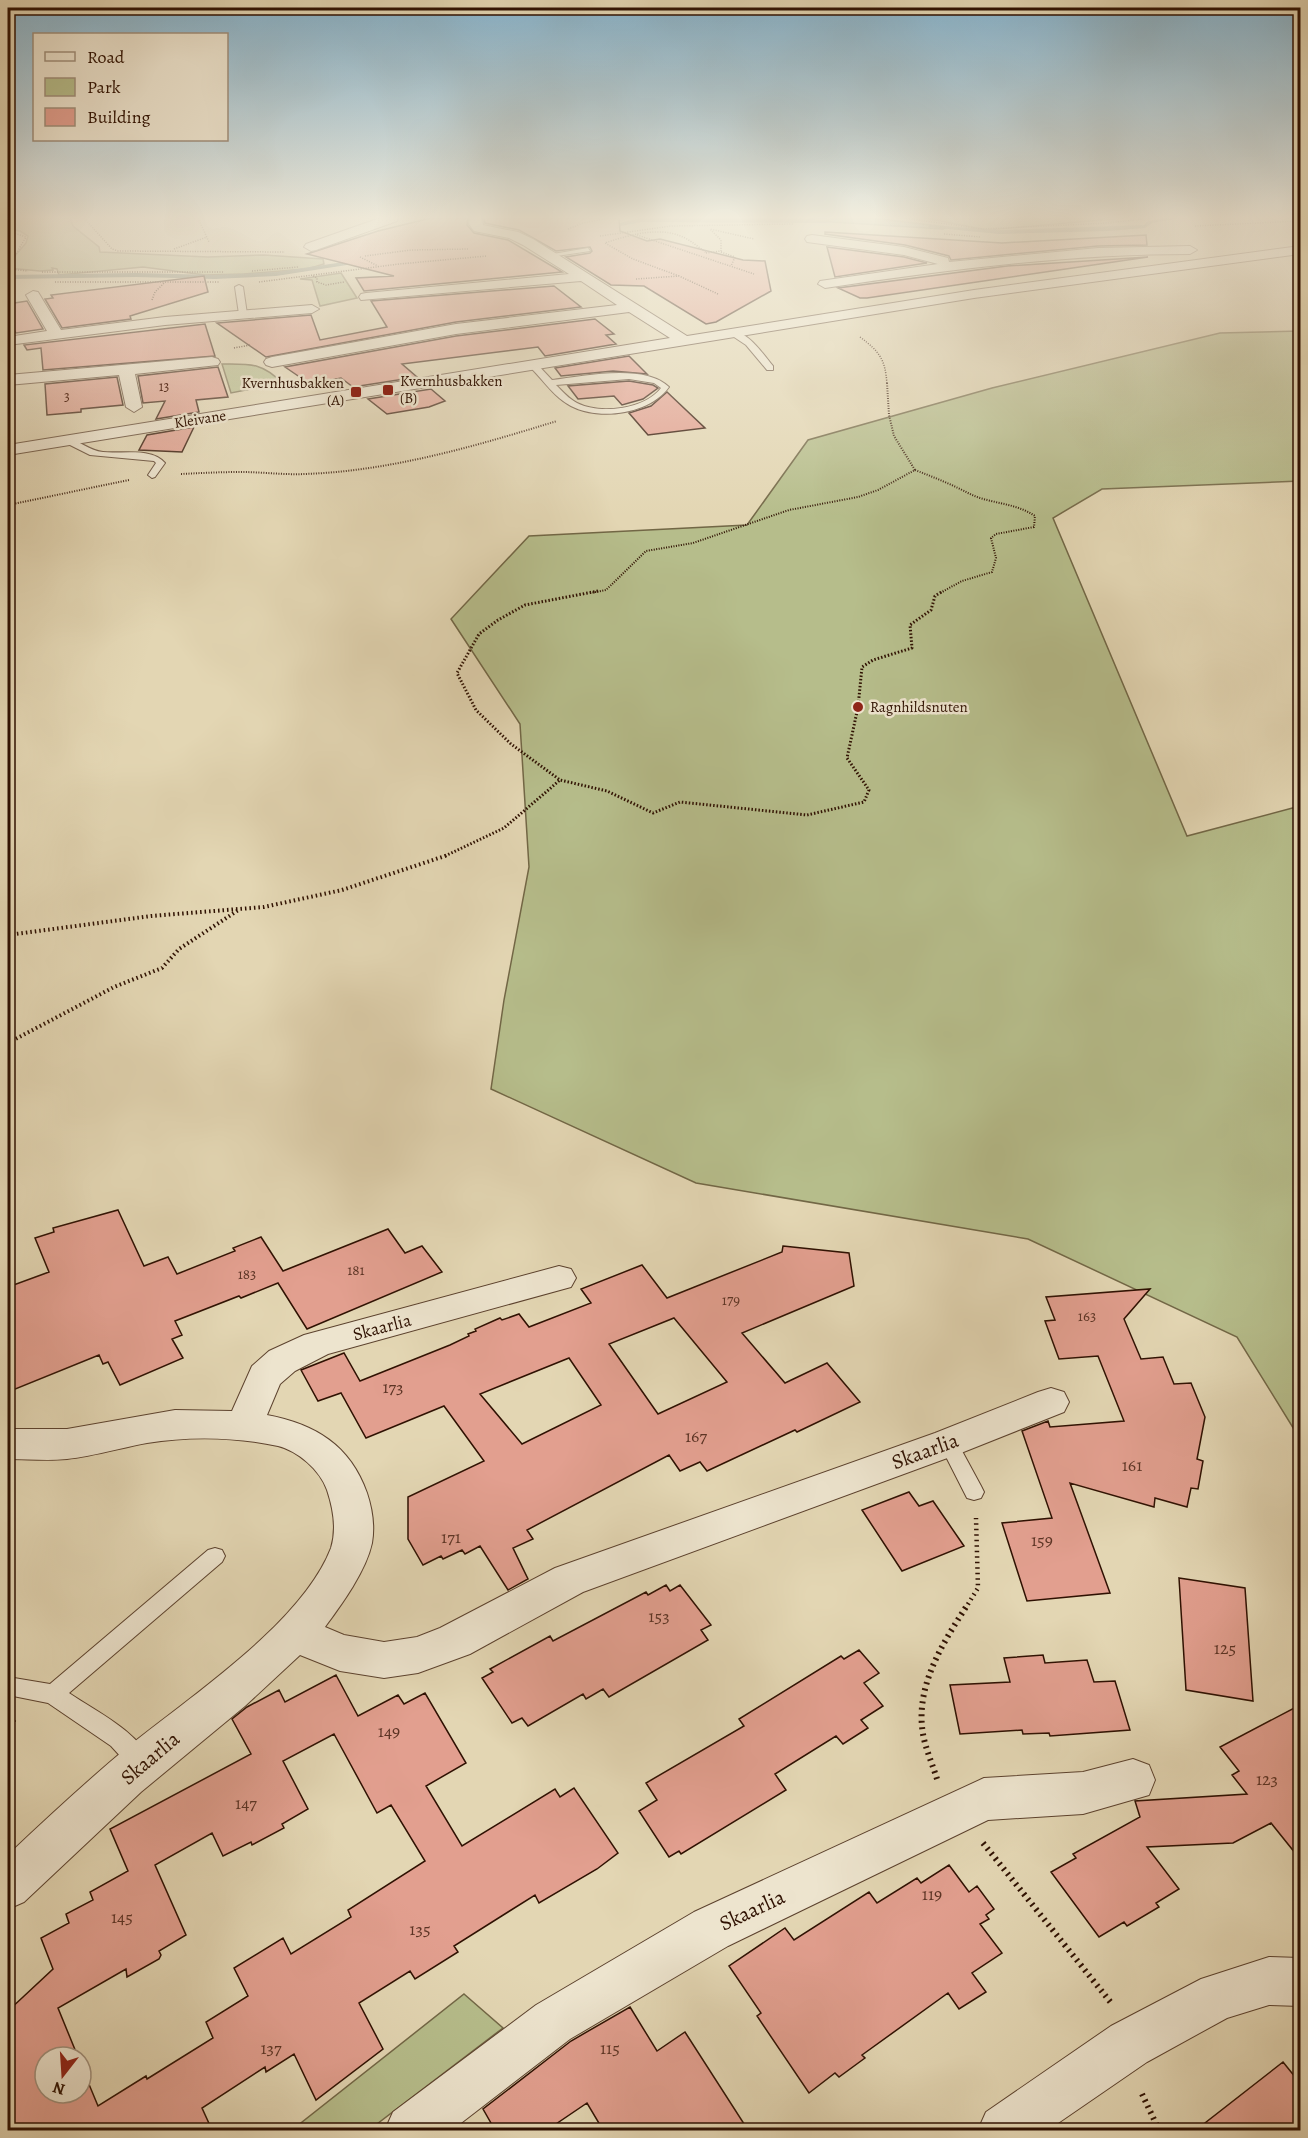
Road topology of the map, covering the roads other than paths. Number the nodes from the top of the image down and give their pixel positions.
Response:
1 (46, 318) edge
2 (208, 318) edge
3 (549, 318) edge
4 (649, 318) edge
5 (826, 318) edge
6 (508, 323) junction
7 (734, 333) junction
8 (56, 334) junction
9 (520, 336) dead end
10 (8, 341) edge
11 (685, 341) junction
12 (338, 351) junction
13 (212, 362) dead end
14 (272, 362) dead end
15 (358, 364) dead end
16 (534, 366) junction
17 (770, 368) dead end
18 (126, 370) junction
19 (8, 380) edge
20 (551, 383) junction
21 (134, 406) dead end
22 (67, 440) junction
23 (9, 447) edge
24 (152, 475) road end
25 (559, 1278) dead end
26 (1051, 1402) dead end
27 (244, 1426) junction
28 (948, 1443) junction
29 (8, 1444) edge
30 (975, 1492) road end
31 (215, 1556) dead end
32 (295, 1633) junction
33 (8, 1686) edge
34 (53, 1694) junction
35 (142, 1763) junction
36 (1133, 1780) dead end
37 (8, 1886) edge
38 (1300, 1982) edge
39 (411, 2130) edge
40 (1004, 2130) edge

1 - 8 street
2 - 8 street
3 - 6 street
4 - 11 street
5 - 7 street, Kleivane
6 - 9 street
6 - 12 street
7 - 11 street, Kleivane
7 - 17 lane
8 - 10 street
11 - 16 street, Kleivane
12 - 14 street
12 - 15 street
13 - 18 street
16 - 20 lane
16 - 22 street, Kleivane
18 - 19 street
18 - 21 street
20 - 20 lane
22 - 23 street, Kleivane
22 - 24 lane
25 - 27 street, Skaarlia
26 - 28 street, Skaarlia
27 - 29 street, Skaarlia
27 - 32 street, Skaarlia
28 - 30 lane
28 - 32 street, Skaarlia
31 - 34 lane
32 - 35 street, Skaarlia
33 - 34 lane
34 - 35 lane
35 - 37 street, Skaarlia
36 - 39 street, Skaarlia
38 - 40 street

